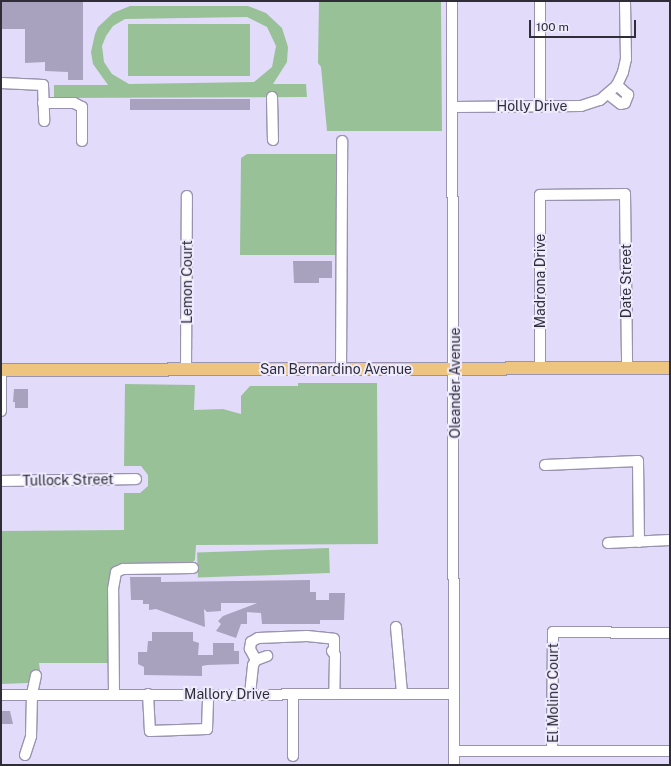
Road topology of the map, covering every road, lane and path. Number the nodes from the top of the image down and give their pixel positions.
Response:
1 (452, 1) edge
2 (540, 1) edge
3 (625, 1) edge
4 (1, 83) edge
5 (617, 85) junction
6 (608, 94) junction
7 (272, 97) dead end
8 (44, 103) junction
9 (540, 106) junction
10 (453, 107) junction
11 (44, 121) dead end
12 (273, 140) dead end
13 (82, 141) dead end
14 (342, 141) dead end
15 (625, 194) joint
16 (187, 196) dead end
17 (626, 367) junction
18 (455, 368) junction
19 (540, 368) junction
20 (670, 368) edge
21 (186, 369) junction
22 (1, 370) edge
23 (341, 370) junction
24 (1, 411) edge
25 (545, 465) dead end
26 (136, 479) dead end
27 (1, 481) edge
28 (670, 540) edge
29 (639, 542) junction
30 (608, 543) dead end
31 (193, 568) dead end
32 (396, 627) dead end
33 (670, 633) edge
34 (266, 656) dead end
35 (256, 660) junction
36 (36, 675) dead end
37 (1, 694) edge
38 (32, 694) junction
39 (114, 694) junction
40 (148, 694) junction
41 (208, 694) junction
42 (250, 694) junction
43 (293, 694) junction
44 (334, 694) junction
45 (402, 694) junction
46 (454, 694) junction
47 (454, 751) junction
48 (552, 751) junction
49 (670, 751) edge
50 (25, 755) dead end
51 (293, 756) dead end
52 (454, 765) edge

1 - 10 street, Oleander Avenue
2 - 9 street
3 - 5 street, Holly Drive
4 - 8 street
5 - 6 street, Holly Drive
5 - 6 street
6 - 9 street, Holly Drive
7 - 12 street
8 - 11 street
8 - 13 street
9 - 10 street, Holly Drive
10 - 18 street, Oleander Avenue
14 - 23 street
15 - 17 street, Date Street
15 - 19 street, Madrona Drive
16 - 21 street, Lemon Court
17 - 19 main road, San Bernardino Avenue
17 - 20 main road, San Bernardino Avenue
18 - 19 main road, San Bernardino Avenue
18 - 23 main road, San Bernardino Avenue
18 - 46 street, Oleander Avenue
21 - 22 main road, San Bernardino Avenue
21 - 23 main road, San Bernardino Avenue
22 - 24 street
25 - 29 street
26 - 27 street, Tullock Street
28 - 29 street
29 - 30 street
31 - 39 street
32 - 45 street
33 - 48 street, El Molino Court
34 - 35 street
35 - 42 street
35 - 44 street
36 - 38 street
37 - 38 street, Mallory Drive
38 - 39 street, Mallory Drive
38 - 50 street
39 - 40 street, Mallory Drive
40 - 41 street, Mallory Drive
40 - 41 street
41 - 42 street, Mallory Drive
42 - 43 street, Mallory Drive
43 - 44 street, Mallory Drive
43 - 51 street
44 - 45 street, Mallory Drive
45 - 46 street, Mallory Drive
46 - 47 street, Oleander Avenue
47 - 48 street
47 - 52 street, Oleander Avenue
48 - 49 street

